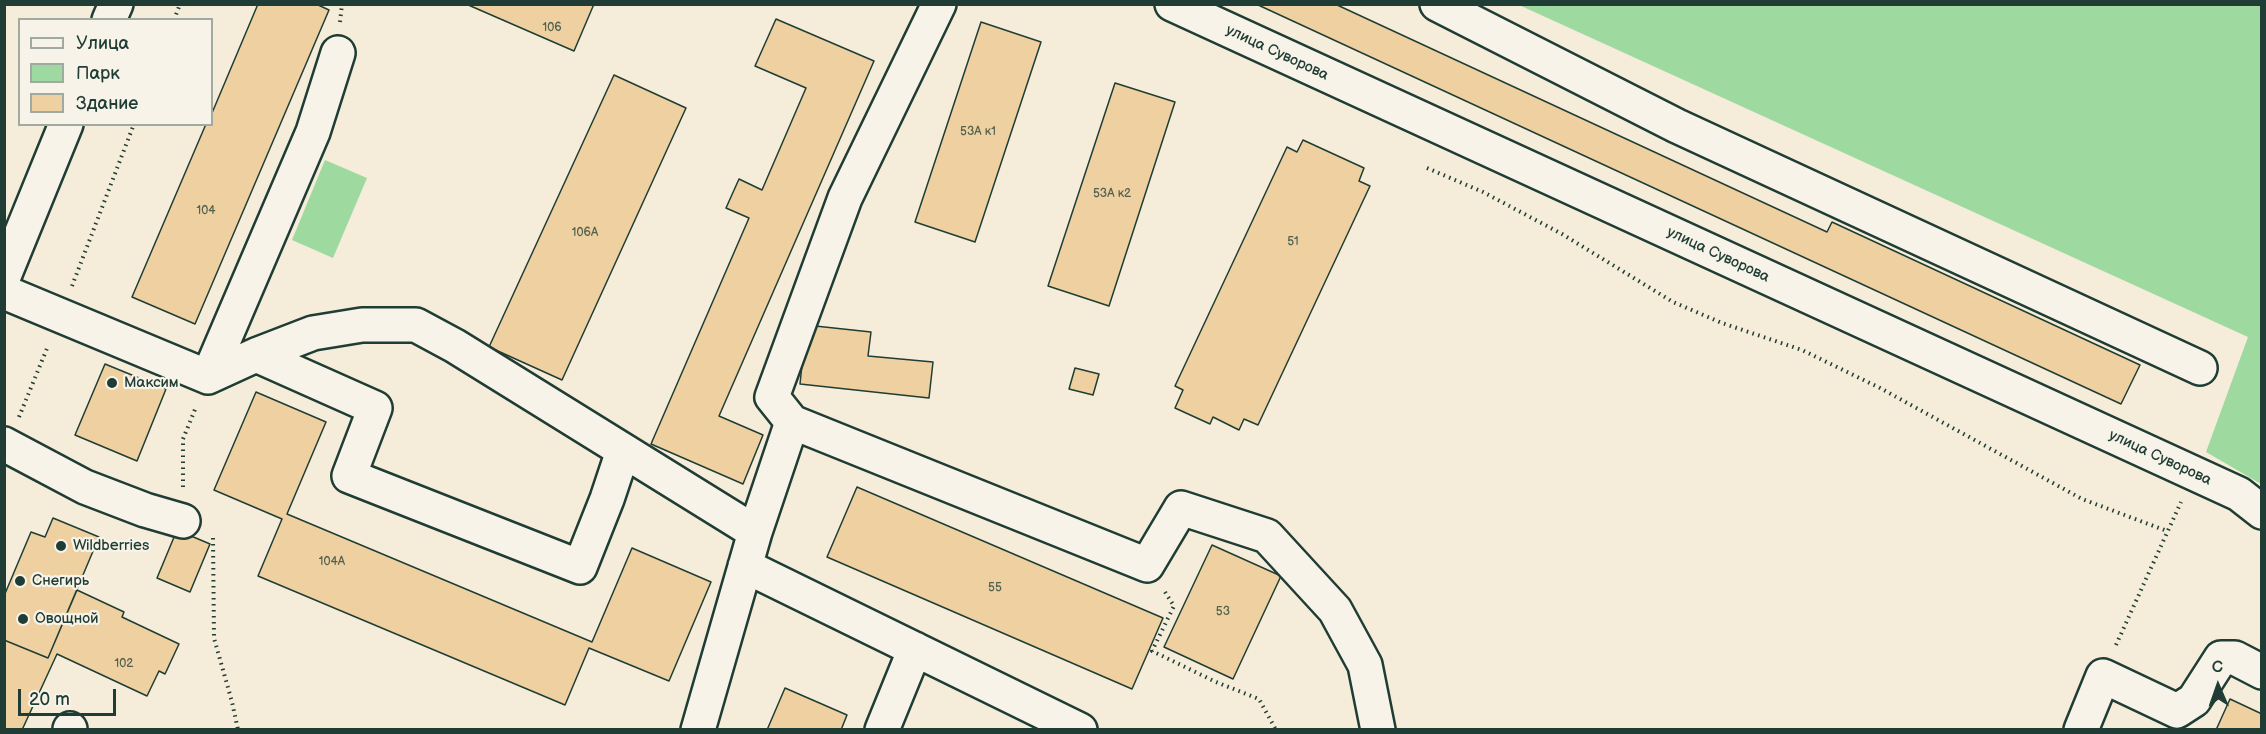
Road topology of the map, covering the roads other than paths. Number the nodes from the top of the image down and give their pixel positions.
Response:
1 (116, 4) edge
2 (939, 4) edge
3 (1172, 4) edge
4 (1437, 4) edge
5 (110, 18) edge
6 (338, 53) dead end
7 (65, 126) edge
8 (4, 276) edge
9 (4, 292) edge
10 (256, 355) junction
11 (2200, 368) dead end
12 (208, 377) junction
13 (792, 422) junction
14 (4, 444) edge
15 (623, 451) junction
16 (2262, 512) edge
17 (183, 521) road end
18 (754, 532) junction
19 (745, 566) junction
20 (915, 649) junction
21 (2262, 672) edge
22 (698, 729) edge
23 (882, 729) edge
24 (1080, 729) edge
25 (1378, 729) edge
26 (2081, 729) edge

1 - 5 street
2 - 13 street
3 - 16 street, улица Суворова
4 - 11 street
6 - 12 street
7 - 8 street
9 - 12 street
10 - 12 street
10 - 15 street
10 - 15 street
13 - 18 street
13 - 25 street
14 - 17 street
15 - 18 street
18 - 19 street
19 - 20 street
19 - 22 street
20 - 23 street
20 - 24 street
21 - 26 street

